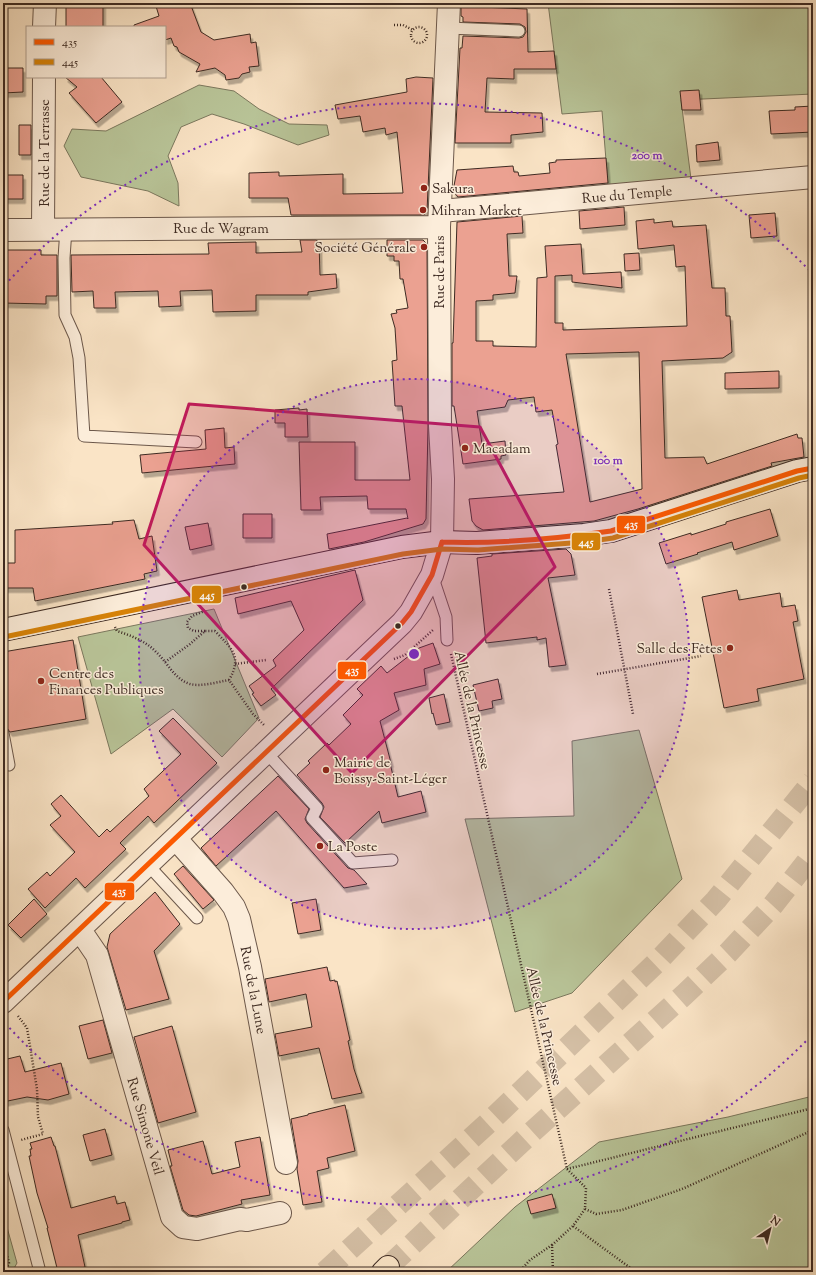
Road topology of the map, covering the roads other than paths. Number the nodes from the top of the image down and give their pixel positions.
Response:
1 (45, 3) edge
2 (449, 3) edge
3 (44, 26) edge
4 (448, 28) junction
5 (519, 30) dead end
6 (44, 78) edge
7 (813, 177) edge
8 (440, 219) junction
9 (43, 229) junction
10 (66, 229) junction
11 (3, 230) edge
12 (196, 442) dead end
13 (813, 468) edge
14 (442, 542) junction
15 (432, 575) junction
16 (3, 630) edge
17 (447, 640) road end
18 (3, 733) edge
19 (272, 748) junction
20 (9, 765) dead end
21 (176, 838) junction
22 (392, 860) dead end
23 (148, 865) junction
24 (197, 918) dead end
25 (80, 930) junction
26 (4, 1001) edge
27 (3, 1130) edge
28 (286, 1162) dead end
29 (280, 1213) dead end
30 (40, 1272) edge

1 - 3 street
2 - 4 street, Rue de Paris
4 - 5 lane
4 - 8 street, Rue de Paris
6 - 9 street, Rue de la Terrasse
7 - 8 street, Rue du Temple
8 - 10 street, Rue de Wagram
8 - 14 street, Rue de Paris
9 - 10 street, Rue de Wagram
9 - 11 street, Rue de Wagram
10 - 12 lane
13 - 14 street
14 - 15 street, Rue de Paris
14 - 16 street
15 - 17 lane
15 - 19 street, Rue de Paris
18 - 20 lane
19 - 21 street, Rue de Paris
19 - 22 lane
21 - 23 street, Rue de Paris
21 - 28 street, Rue de la Lune
23 - 24 lane
23 - 25 street, Rue de Paris
25 - 26 street, Rue de Paris
25 - 29 street, Rue Simone Veil
27 - 30 lane

